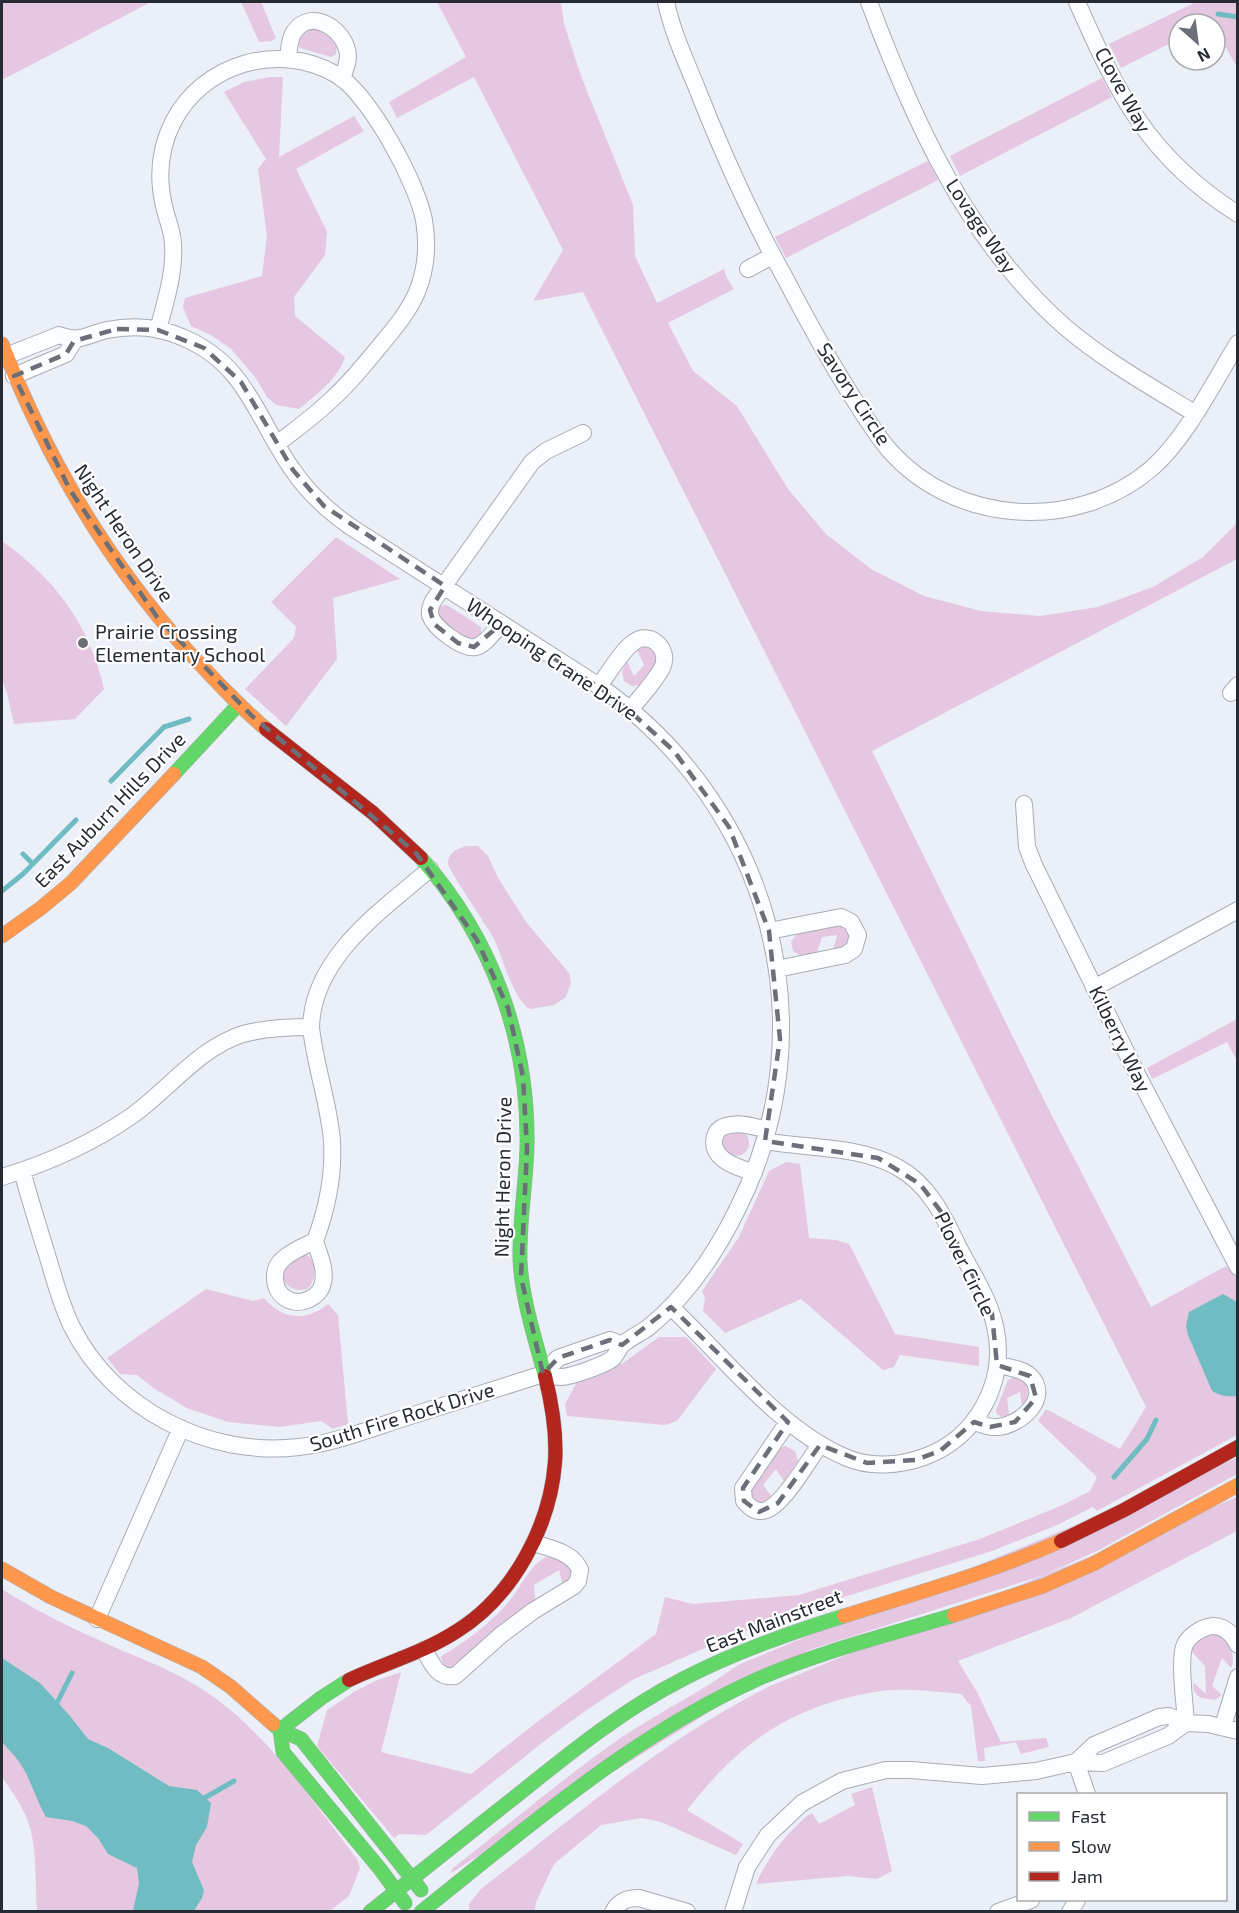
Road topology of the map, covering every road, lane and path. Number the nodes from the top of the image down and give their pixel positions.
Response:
1 (666, 2) edge
2 (869, 2) edge
3 (1077, 2) edge
4 (288, 59) junction
5 (342, 79) junction
6 (1238, 214) edge
7 (772, 256) junction
8 (748, 269) dead end
9 (158, 330) junction
10 (74, 341) junction
11 (1238, 343) edge
12 (4, 350) edge
13 (14, 376) junction
14 (1194, 413) junction
15 (584, 434) dead end
16 (277, 444) junction
17 (445, 586) junction
18 (501, 624) junction
19 (599, 686) junction
20 (239, 704) junction
21 (630, 710) junction
22 (1024, 804) dead end
23 (430, 869) junction
24 (1238, 910) edge
25 (769, 930) junction
26 (2, 936) edge
27 (777, 969) junction
28 (1094, 988) junction
29 (310, 1027) junction
30 (766, 1136) junction
31 (22, 1171) junction
32 (754, 1173) junction
33 (2, 1177) edge
34 (315, 1241) dead end
35 (1238, 1267) edge
36 (671, 1307) junction
37 (997, 1365) junction
38 (543, 1374) junction
39 (788, 1422) junction
40 (974, 1422) junction
41 (181, 1428) junction
42 (820, 1445) junction
43 (1238, 1447) edge
44 (1238, 1485) edge
45 (534, 1543) junction
46 (2, 1569) edge
47 (97, 1619) junction
48 (1238, 1645) edge
49 (424, 1650) junction
50 (1238, 1677) edge
51 (1186, 1723) junction
52 (1230, 1729) edge
53 (280, 1730) junction
54 (1076, 1762) junction
55 (1087, 1793) edge
56 (412, 1878) junction
57 (396, 1890) junction
58 (1026, 1901) edge
59 (430, 1909) edge
60 (370, 1911) edge
61 (410, 1911) edge
62 (613, 1911) edge
63 (687, 1911) edge
64 (733, 1911) edge
65 (998, 1911) edge

1 - 7 street, Savory Circle
2 - 14 street, Lovage Way
3 - 6 street, Clove Way
4 - 5 street
4 - 5 street
4 - 9 street
5 - 16 street
7 - 8 street
7 - 14 street, Savory Circle
9 - 10 street, Whooping Crane Drive
9 - 16 street, Whooping Crane Drive
10 - 12 street, Whooping Crane Drive
10 - 13 street, Whooping Crane Drive
11 - 14 street, Savory Circle
12 - 13 street, Night Heron Drive
13 - 20 street, Night Heron Drive
15 - 17 street
16 - 17 street, Whooping Crane Drive
17 - 18 street, Whooping Crane Drive
17 - 18 street
18 - 19 street, Whooping Crane Drive
19 - 21 street, Whooping Crane Drive
19 - 21 street
20 - 23 street, Night Heron Drive
20 - 26 street, East Auburn Hills Drive
21 - 25 street, Whooping Crane Drive
22 - 28 street, Kilberry Way
23 - 29 street
23 - 38 street, Night Heron Drive
24 - 28 street
25 - 27 street, Whooping Crane Drive
25 - 27 street
27 - 30 street, Whooping Crane Drive
28 - 35 street, Kilberry Way
29 - 31 street
29 - 34 street
30 - 32 street, Whooping Crane Drive
30 - 32 street, Plover Circle
30 - 37 street, Plover Circle
31 - 33 street
31 - 41 street, South Fire Rock Drive
32 - 36 street, Whooping Crane Drive
36 - 38 street, Whooping Crane Drive
36 - 39 street, Plover Circle
37 - 40 street, Plover Circle
37 - 40 street
38 - 41 street, South Fire Rock Drive
38 - 45 street, Night Heron Drive
39 - 42 street, Plover Circle
39 - 42 street
40 - 42 street, Plover Circle
41 - 47 street
43 - 56 street, East Mainstreet
44 - 59 street
45 - 49 street, Night Heron Drive
45 - 49 street
46 - 47 street
47 - 53 street
48 - 51 street
49 - 53 street, Night Heron Drive
50 - 52 street
51 - 52 street
51 - 54 street
53 - 56 street
53 - 57 street
54 - 55 street
54 - 64 street
56 - 57 street, East Mainstreet
56 - 59 street
57 - 60 street, East Mainstreet
57 - 61 street
58 - 65 street
62 - 63 street

